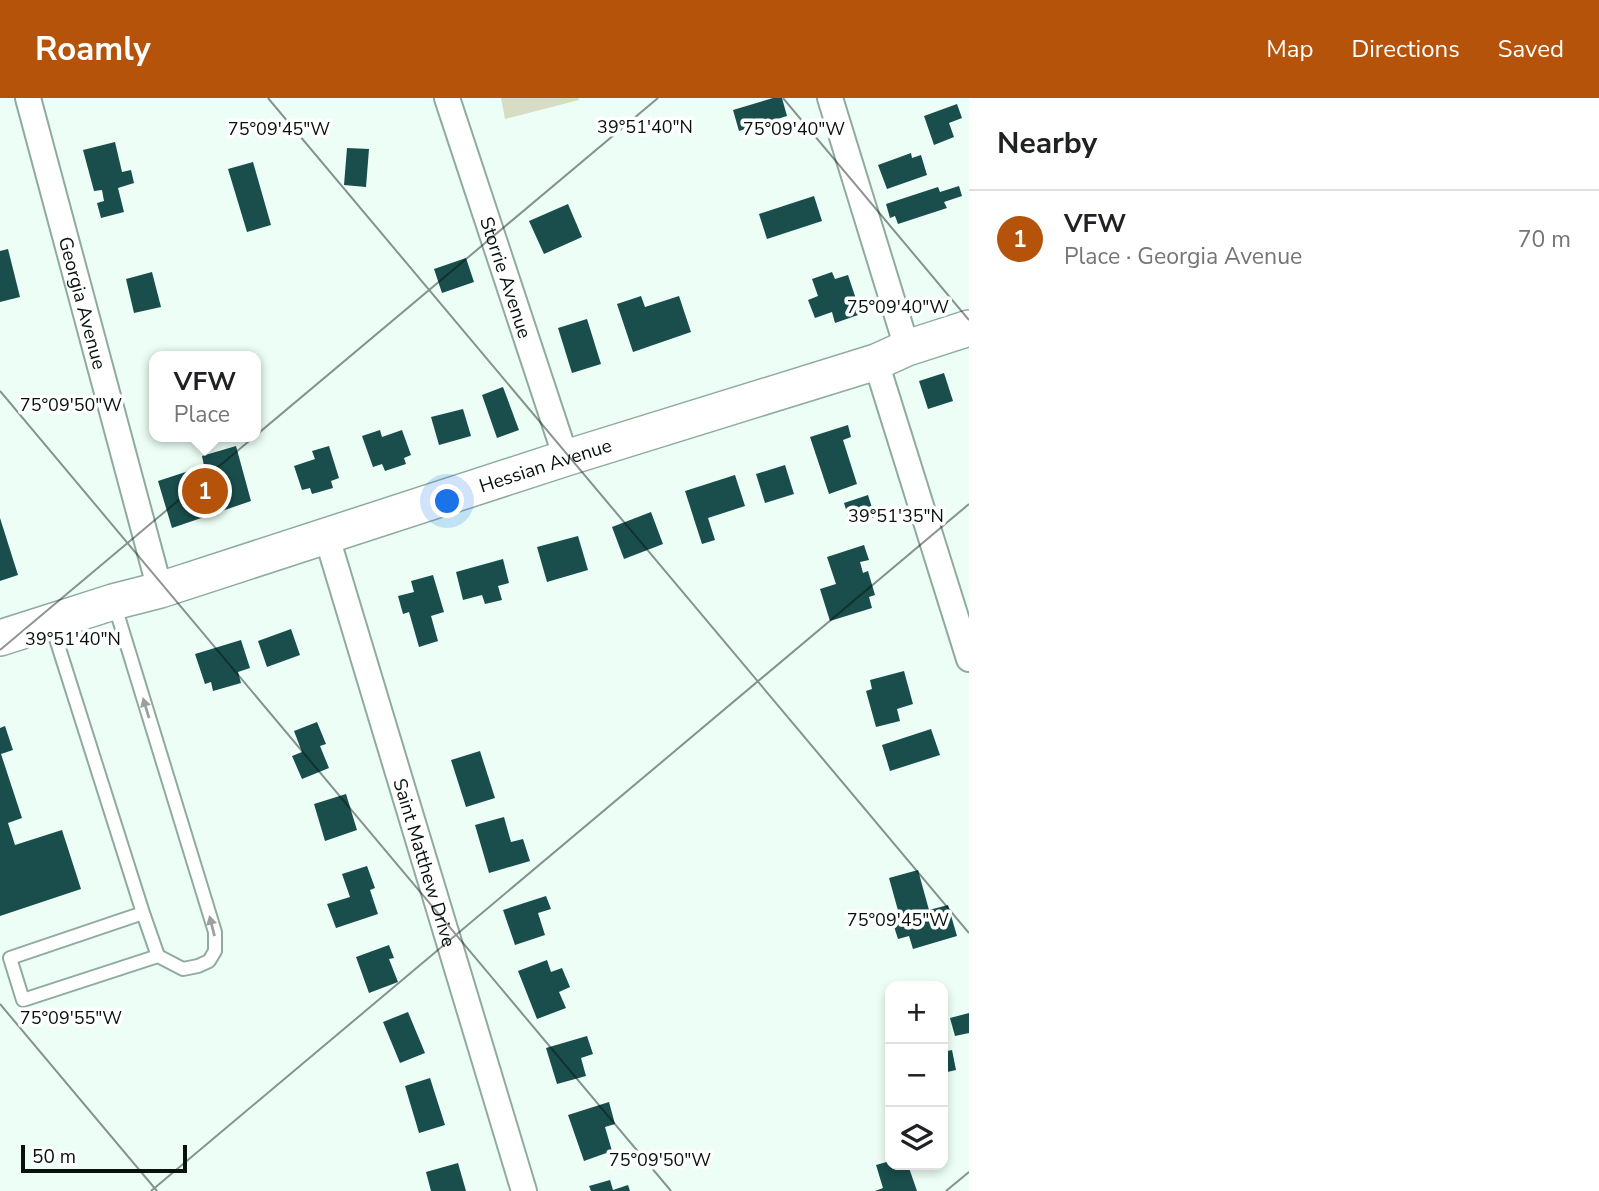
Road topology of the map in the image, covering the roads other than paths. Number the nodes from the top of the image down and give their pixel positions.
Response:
1 (28, 98) edge
2 (447, 98) edge
3 (830, 98) edge
4 (969, 328) edge
5 (907, 348) junction
6 (876, 362) junction
7 (566, 458) junction
8 (326, 534) junction
9 (160, 590) junction
10 (113, 602) junction
11 (51, 623) junction
12 (0, 638) edge
13 (969, 659) edge
14 (142, 913) junction
15 (158, 956) junction
16 (524, 1191) edge

1 - 9 street, Georgia Avenue
2 - 7 street, Storrie Avenue
3 - 5 street
4 - 5 main road, Hessian Avenue
5 - 6 main road, Hessian Avenue
6 - 7 main road, Hessian Avenue
6 - 13 street
7 - 8 main road, Hessian Avenue
8 - 9 main road, Hessian Avenue
8 - 16 street, Saint Matthew Drive
9 - 10 main road, Hessian Avenue
10 - 11 main road, Hessian Avenue
15 -> 10 lane
11 - 12 main road, Hessian Avenue
11 - 14 lane
14 - 15 lane
14 - 15 lane

